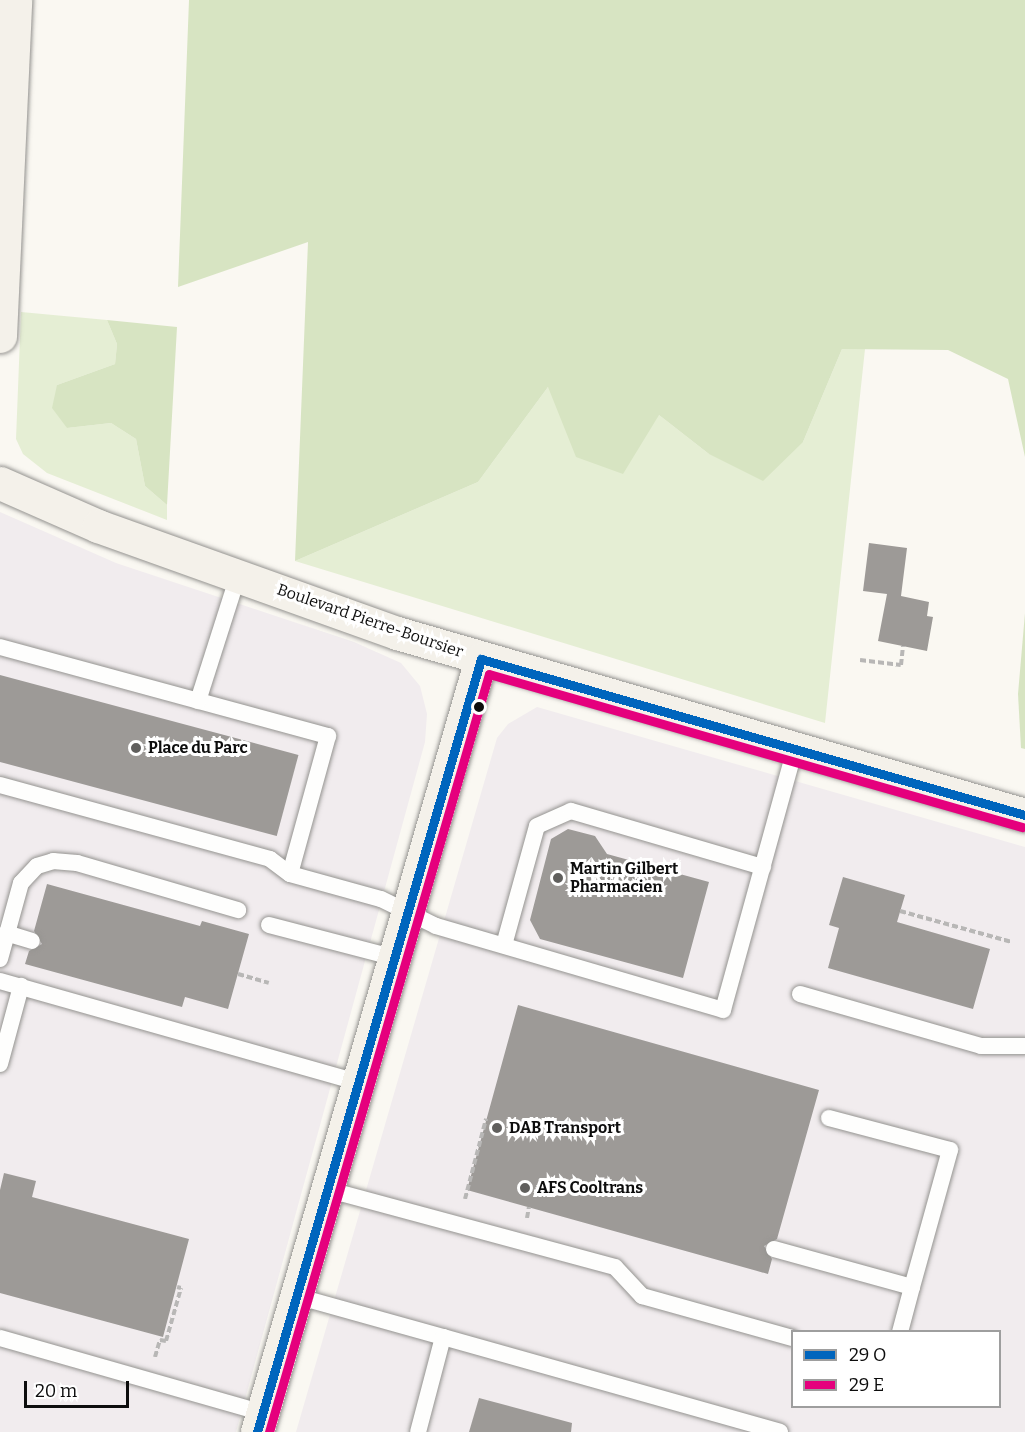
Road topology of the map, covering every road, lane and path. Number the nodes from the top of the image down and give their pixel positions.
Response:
1 (15, 0) edge
2 (0, 336) edge
3 (0, 483) edge
4 (237, 576) junction
5 (0, 646) edge
6 (903, 646) dead end
7 (481, 659) junction
8 (860, 660) dead end
9 (198, 701) junction
10 (795, 749) junction
11 (0, 785) edge
12 (1025, 815) edge
13 (763, 867) junction
14 (291, 874) junction
15 (238, 910) dead end
16 (900, 911) dead end
17 (405, 912) junction
18 (269, 925) dead end
19 (6, 933) junction
20 (32, 940) dead end
21 (1012, 942) dead end
22 (504, 945) junction
23 (392, 957) junction
24 (0, 959) edge
25 (238, 974) dead end
26 (0, 981) edge
27 (269, 983) dead end
28 (21, 986) junction
29 (800, 994) dead end
30 (1025, 1046) edge
31 (0, 1064) edge
32 (357, 1082) junction
33 (829, 1118) dead end
34 (486, 1119) dead end
35 (326, 1189) junction
36 (467, 1190) dead end
37 (774, 1249) dead end
38 (177, 1287) dead end
39 (912, 1287) junction
40 (296, 1296) junction
41 (901, 1330) edge
42 (442, 1337) junction
43 (0, 1338) edge
44 (791, 1338) edge
45 (160, 1340) dead end
46 (260, 1422) edge
47 (418, 1432) edge
48 (780, 1432) edge

1 - 2 street
3 - 4 street, Boulevard Pierre-Boursier
4 - 7 street, Boulevard Pierre-Boursier
4 - 9 lane
5 - 9 lane
6 - 8 path
7 - 10 street, Boulevard Pierre-Boursier
7 - 17 street
9 - 14 lane
10 - 12 street, Boulevard Pierre-Boursier
10 - 13 lane
11 - 14 lane
13 - 22 lane
13 - 22 lane
14 - 17 lane
15 - 19 lane
16 - 21 path
17 - 22 lane
17 - 23 street
18 - 23 lane
19 - 20 lane
19 - 24 lane
23 - 32 street
25 - 27 path
26 - 28 lane
28 - 31 lane
28 - 32 lane
29 - 30 lane
32 - 35 street
33 - 39 lane
34 - 36 path
35 - 40 street
35 - 44 lane
37 - 39 lane
38 - 45 path
39 - 41 lane
40 - 42 lane
40 - 46 street
42 - 47 lane
42 - 48 lane
43 - 46 lane

